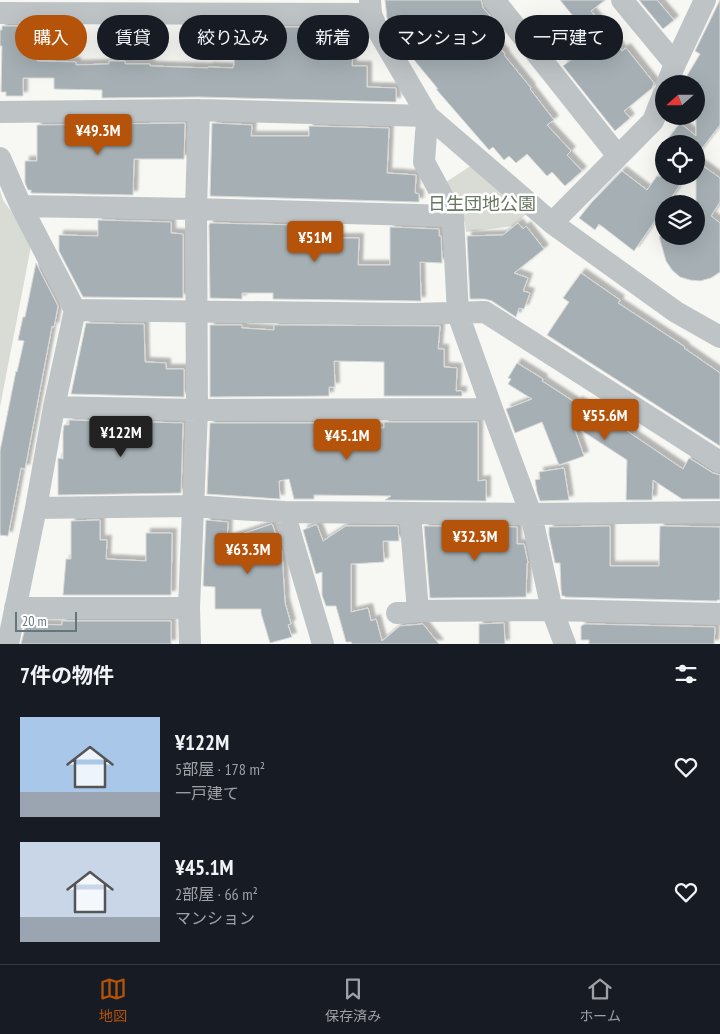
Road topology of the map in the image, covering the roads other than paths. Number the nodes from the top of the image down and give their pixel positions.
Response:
1 (494, 0) edge
2 (622, 0) edge
3 (705, 0) edge
4 (371, 7) edge
5 (0, 13) edge
6 (671, 74) edge
7 (198, 110) junction
8 (0, 112) edge
9 (428, 116) junction
10 (655, 116) edge
11 (618, 156) junction
12 (0, 158) edge
13 (21, 206) junction
14 (196, 209) junction
15 (453, 216) junction
16 (552, 222) junction
17 (75, 310) junction
18 (197, 311) junction
19 (458, 314) junction
20 (720, 337) edge
21 (54, 407) junction
22 (197, 410) junction
23 (492, 410) junction
24 (720, 462) edge
25 (192, 506) junction
26 (36, 508) junction
27 (284, 512) junction
28 (720, 512) edge
29 (410, 513) junction
30 (531, 514) junction
31 (15, 608) junction
32 (189, 608) junction
33 (552, 610) junction
34 (720, 614) edge
35 (8, 644) edge
36 (190, 644) edge
37 (323, 644) edge
38 (565, 644) edge

1 - 11 street
2 - 6 street
3 - 6 street
4 - 5 street
4 - 9 street
7 - 8 street
7 - 9 street
7 - 14 street
9 - 15 street
9 - 16 street
10 - 11 street
11 - 16 street
12 - 13 street
13 - 14 street
13 - 17 street
14 - 15 street
14 - 18 street
15 - 19 street
16 - 20 street
17 - 18 street
17 - 21 street
18 - 19 street
18 - 22 street
19 - 23 street
19 - 24 street
21 - 22 street
21 - 26 street
22 - 23 street
22 - 25 street
23 - 30 street
25 - 26 street
25 - 27 street
25 - 32 street
26 - 31 street
27 - 29 street
27 - 37 street
28 - 30 street
29 - 30 street
29 - 33 street
30 - 33 street
31 - 32 street
31 - 35 street
32 - 36 street
33 - 34 street
33 - 38 street

